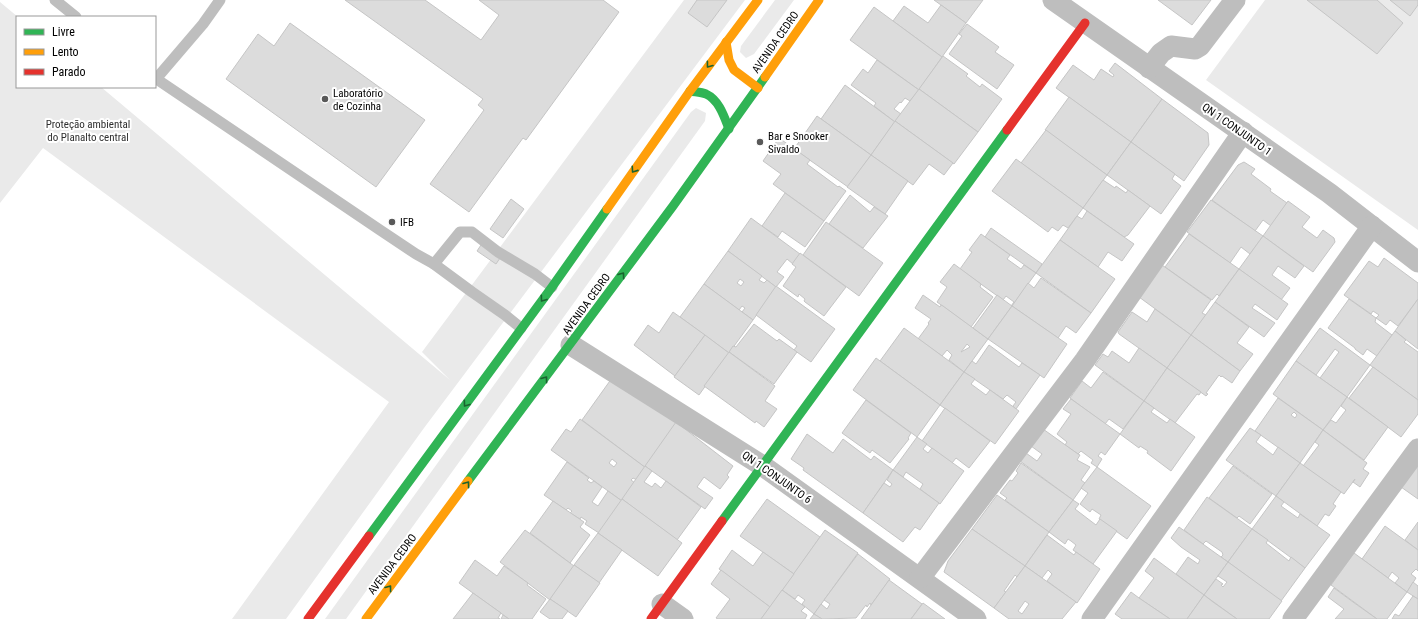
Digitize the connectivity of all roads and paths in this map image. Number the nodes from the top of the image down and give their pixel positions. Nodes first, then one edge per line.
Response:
1 (55, 0) edge
2 (220, 0) edge
3 (758, 0) edge
4 (819, 0) edge
5 (1053, 0) edge
6 (1235, 0) edge
7 (75, 16) edge
8 (1085, 23) junction
9 (726, 42) junction
10 (1149, 68) junction
11 (156, 78) edge
12 (156, 80) edge
13 (758, 88) junction
14 (690, 91) junction
15 (730, 128) junction
16 (1243, 132) junction
17 (1372, 226) junction
18 (1418, 262) edge
19 (434, 264) junction
20 (552, 287) junction
21 (521, 328) junction
22 (571, 345) junction
23 (1418, 449) edge
24 (763, 466) junction
25 (920, 578) junction
26 (657, 611) edge
27 (308, 619) edge
28 (366, 619) edge
29 (683, 619) edge
30 (976, 619) edge
31 (1092, 619) edge
32 (1293, 619) edge

1 - 7 lane
2 - 11 lane
3 - 9 street
4 - 13 street, AVENIDA CEDRO
5 - 8 street, QN 1 CONJUNTO 1
6 - 10 street
8 - 10 street, QN 1 CONJUNTO 1
8 - 24 street
9 - 13 street
9 -> 14 street
10 - 16 street, QN 1 CONJUNTO 1
12 - 19 lane
13 - 15 street, AVENIDA CEDRO
14 - 15 street
14 -> 20 street
22 -> 15 street, AVENIDA CEDRO
16 - 17 street, QN 1 CONJUNTO 1
16 - 25 street
17 - 18 street, QN 1 CONJUNTO 1
17 - 31 street
19 - 20 lane
19 - 21 lane
20 -> 21 street
21 -> 27 street
22 - 24 street, QN 1 CONJUNTO 6
28 -> 22 street, AVENIDA CEDRO
23 - 32 street
24 - 25 street, QN 1 CONJUNTO 6
24 - 26 street
25 - 30 street, QN 1 CONJUNTO 6
26 - 29 street

